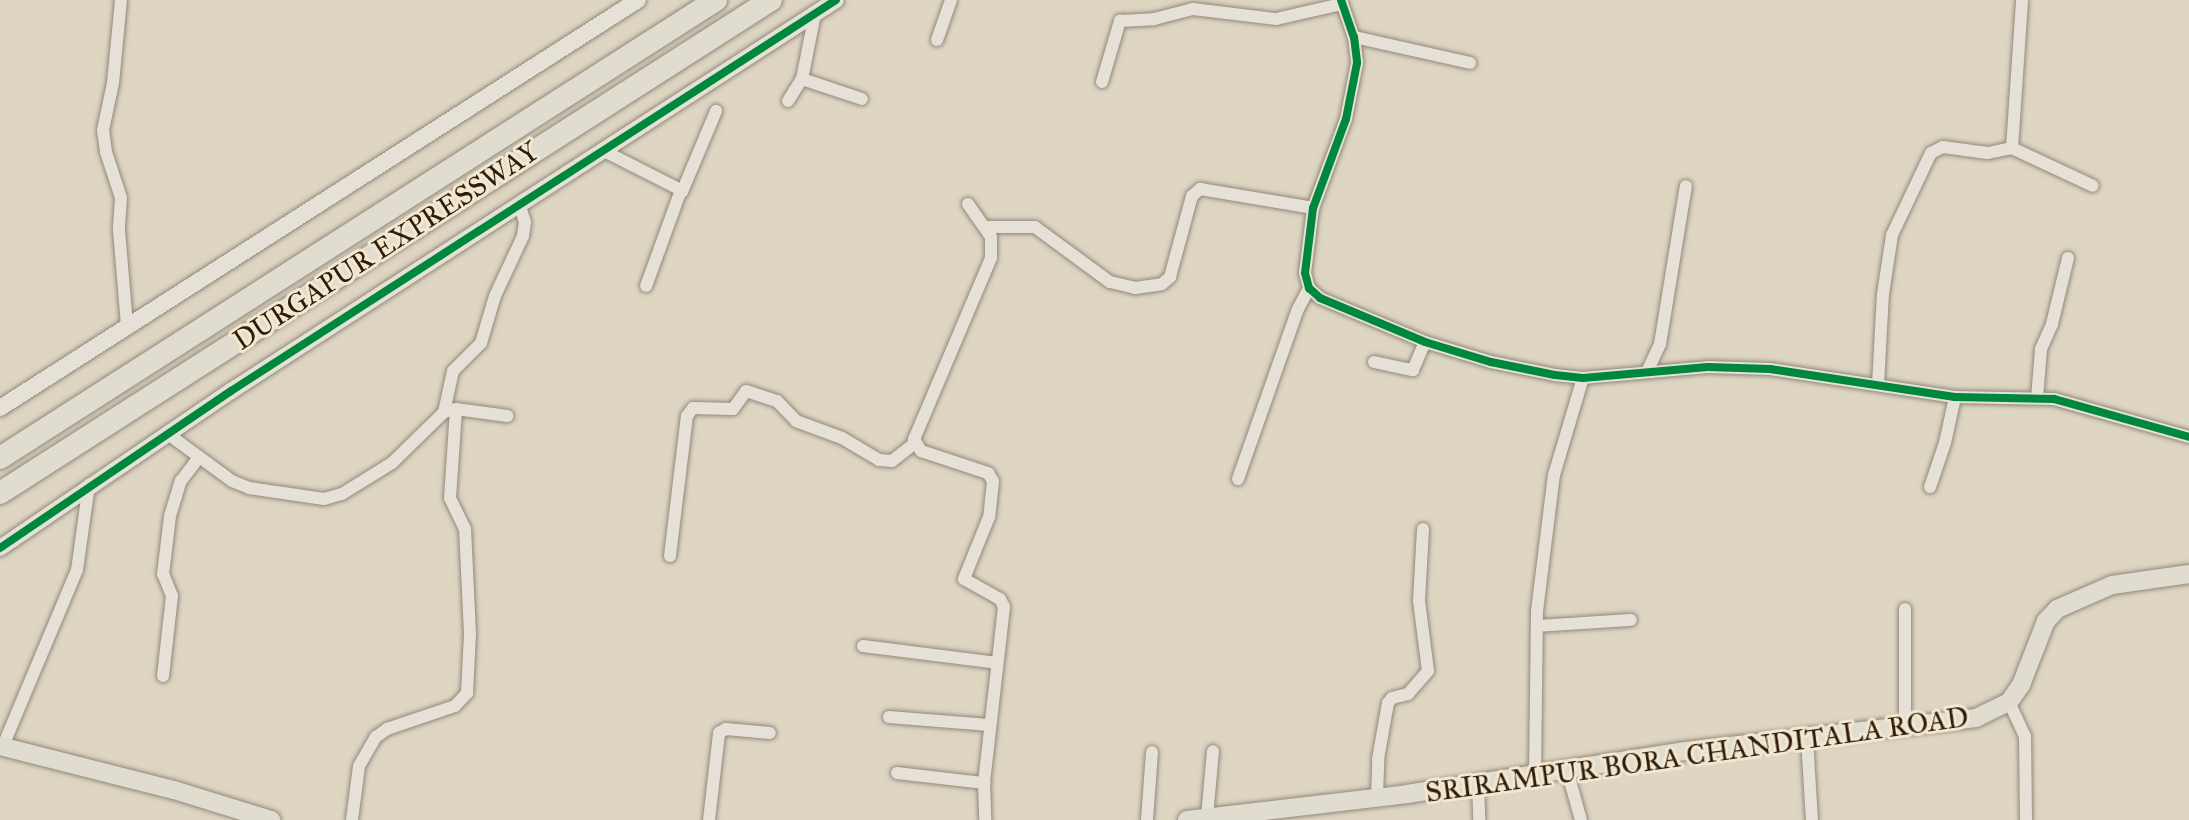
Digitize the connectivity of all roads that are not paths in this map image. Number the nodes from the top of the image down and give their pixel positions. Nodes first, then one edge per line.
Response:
1 (121, 0) edge
2 (638, 0) edge
3 (716, 0) edge
4 (771, 0) edge
5 (836, 0) edge
6 (951, 0) edge
7 (2022, 0) edge
8 (1341, 2) edge
9 (1186, 4) edge
10 (815, 14) junction
11 (1354, 37) junction
12 (937, 40) dead end
13 (1470, 63) dead end
14 (802, 79) junction
15 (1102, 82) dead end
16 (862, 99) dead end
17 (788, 101) dead end
18 (716, 111) dead end
19 (2012, 148) junction
20 (602, 150) junction
21 (1686, 186) dead end
22 (2093, 186) dead end
23 (682, 192) junction
24 (519, 204) junction
25 (968, 204) dead end
26 (1313, 208) junction
27 (986, 227) junction
28 (2068, 258) dead end
29 (646, 286) dead end
30 (1309, 288) junction
31 (127, 326) junction
32 (1425, 342) junction
33 (1374, 362) dead end
34 (1647, 372) junction
35 (1583, 378) junction
36 (1878, 385) junction
37 (1955, 397) junction
38 (2037, 398) junction
39 (0, 408) edge
40 (450, 410) junction
41 (508, 416) dead end
42 (168, 434) junction
43 (2189, 437) edge
44 (914, 444) junction
45 (70, 448) junction
46 (199, 457) junction
47 (0, 458) edge
48 (1238, 479) dead end
49 (89, 485) junction
50 (1930, 487) dead end
51 (0, 493) edge
52 (0, 507) edge
53 (1423, 529) dead end
54 (0, 548) edge
55 (670, 556) dead end
56 (2189, 574) edge
57 (1905, 609) dead end
58 (1631, 620) dead end
59 (1537, 626) junction
60 (863, 646) dead end
61 (997, 663) junction
62 (163, 676) dead end
63 (2009, 702) junction
64 (889, 717) dead end
65 (989, 725) junction
66 (1905, 729) junction
67 (770, 733) dead end
68 (1807, 739) junction
69 (2, 746) edge
70 (1213, 751) dead end
71 (1152, 752) dead end
72 (1567, 770) junction
73 (897, 773) dead end
74 (1535, 775) junction
75 (984, 783) junction
76 (1478, 783) junction
77 (1377, 797) junction
78 (1312, 813) edge
79 (1207, 817) junction
80 (271, 820) edge
81 (352, 820) edge
82 (709, 820) edge
83 (985, 820) edge
84 (1147, 820) edge
85 (1187, 820) edge
86 (1479, 820) edge
87 (1581, 820) edge
88 (1812, 820) edge
89 (2026, 820) edge

1 - 31 street
2 - 31 street
3 - 47 highway, DURGAPUR EXPRESSWAY
4 - 45 highway, DURGAPUR EXPRESSWAY
5 - 10 street
6 - 12 street
7 - 19 street
8 - 9 street
8 - 11 street
9 - 15 street
10 - 14 street
10 - 20 street
11 - 13 street
11 - 26 street
14 - 16 street
14 - 17 street
18 - 23 street
19 - 22 street
19 - 36 street
20 - 23 street
20 - 24 street
21 - 34 street
23 - 29 street
24 - 40 street
24 - 42 street
25 - 27 street
26 - 27 street
26 - 30 street
27 - 44 street
28 - 38 street
30 - 32 street
30 - 48 street
31 - 39 street
32 - 33 street
32 - 35 street
34 - 35 street
34 - 36 street
35 - 59 street
36 - 37 street
37 - 38 street
37 - 50 street
38 - 43 street
40 - 41 street
40 - 46 street
40 - 81 street
42 - 46 street
42 - 49 street
44 - 55 street
44 - 61 street
45 - 51 highway, DURGAPUR EXPRESSWAY
45 - 52 highway
46 - 62 street
49 - 54 street
49 - 69 street
53 - 77 street
56 - 63 main road
57 - 66 street
58 - 59 street
59 - 74 street
60 - 61 street
61 - 65 street
63 - 66 main road, SRIRAMPUR BORA CHANDITALA ROAD
63 - 89 street
64 - 65 street
65 - 75 street
66 - 68 main road, SRIRAMPUR BORA CHANDITALA ROAD
67 - 82 street
68 - 72 main road, SRIRAMPUR BORA CHANDITALA ROAD
68 - 88 street
69 - 80 main road
70 - 79 street
71 - 84 street
72 - 74 main road, SRIRAMPUR BORA CHANDITALA ROAD
72 - 87 street
73 - 75 street
74 - 76 main road, SRIRAMPUR BORA CHANDITALA ROAD
75 - 83 street
76 - 77 main road, SRIRAMPUR BORA CHANDITALA ROAD
76 - 86 street
77 - 78 main road, SRIRAMPUR BORA CHANDITALA ROAD
78 - 79 main road, SRIRAMPUR BORA CHANDITALA ROAD
79 - 85 main road, SRIRAMPUR BORA CHANDITALA ROAD

